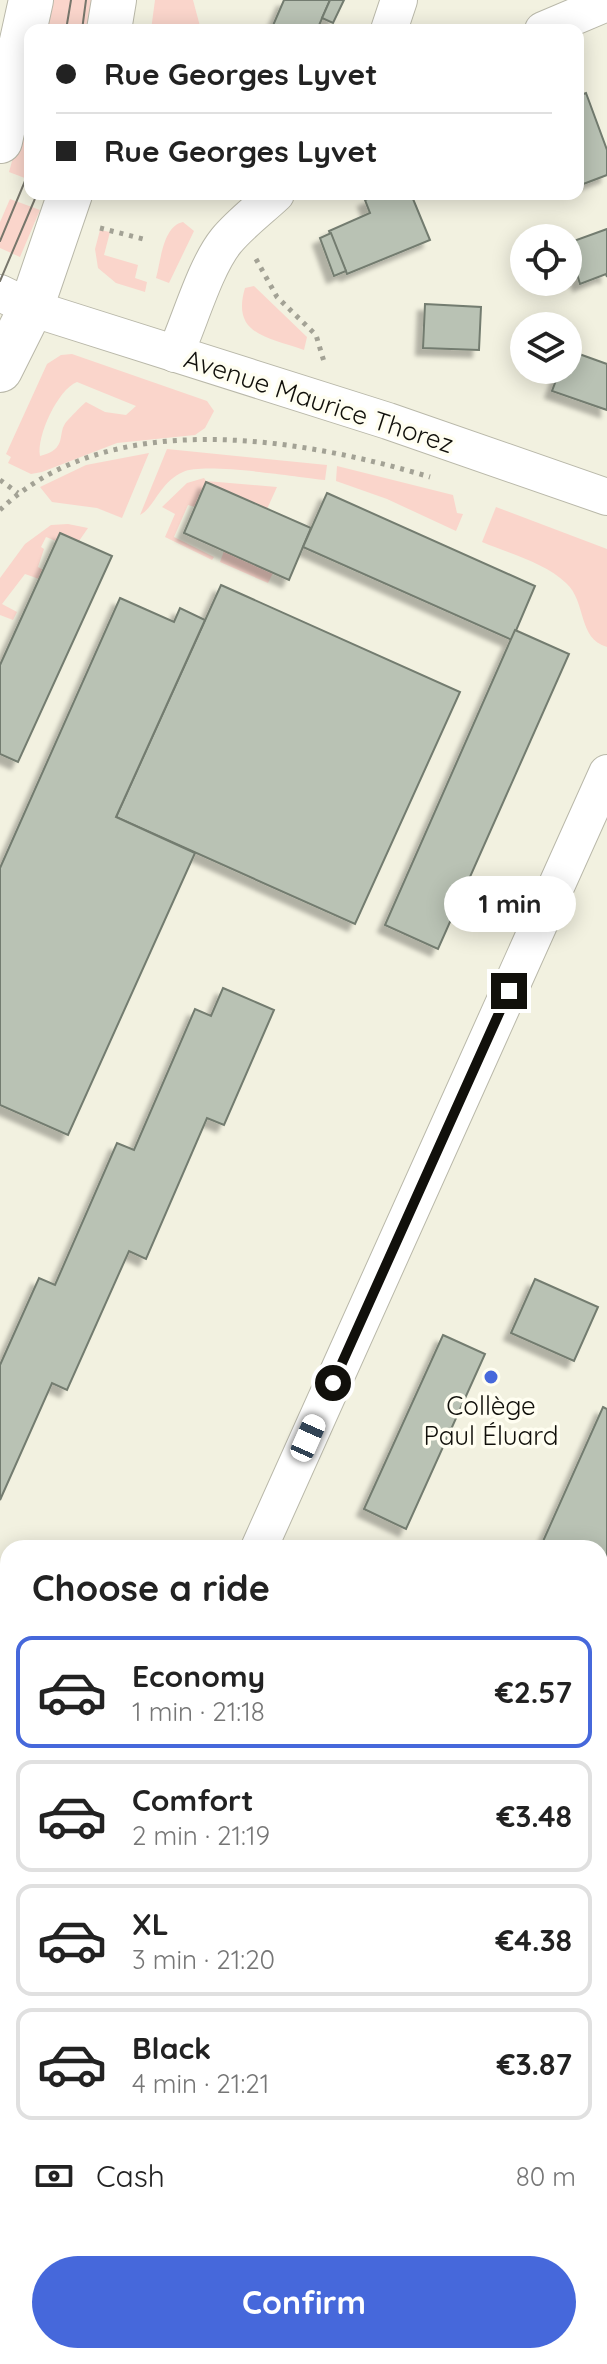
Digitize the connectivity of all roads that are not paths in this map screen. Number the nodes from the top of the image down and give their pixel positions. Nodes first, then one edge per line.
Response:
1 (31, 0) edge
2 (114, 0) edge
3 (399, 0) edge
4 (607, 3) edge
5 (26, 24) edge
6 (110, 24) edge
7 (391, 24) edge
8 (557, 24) edge
9 (24, 32) edge
10 (0, 141) edge
11 (270, 200) edge
12 (82, 210) edge
13 (15, 300) edge
14 (175, 354) junction
15 (0, 370) edge
16 (607, 497) edge
17 (607, 773) edge
18 (263, 1540) edge

1 - 5 street
2 - 6 street
3 - 7 street
4 - 8 street
9 - 10 street
11 - 14 street
12 - 13 street
13 - 14 street, Avenue Maurice Thorez
13 - 15 street
14 - 16 street, Avenue Maurice Thorez
17 - 18 street

